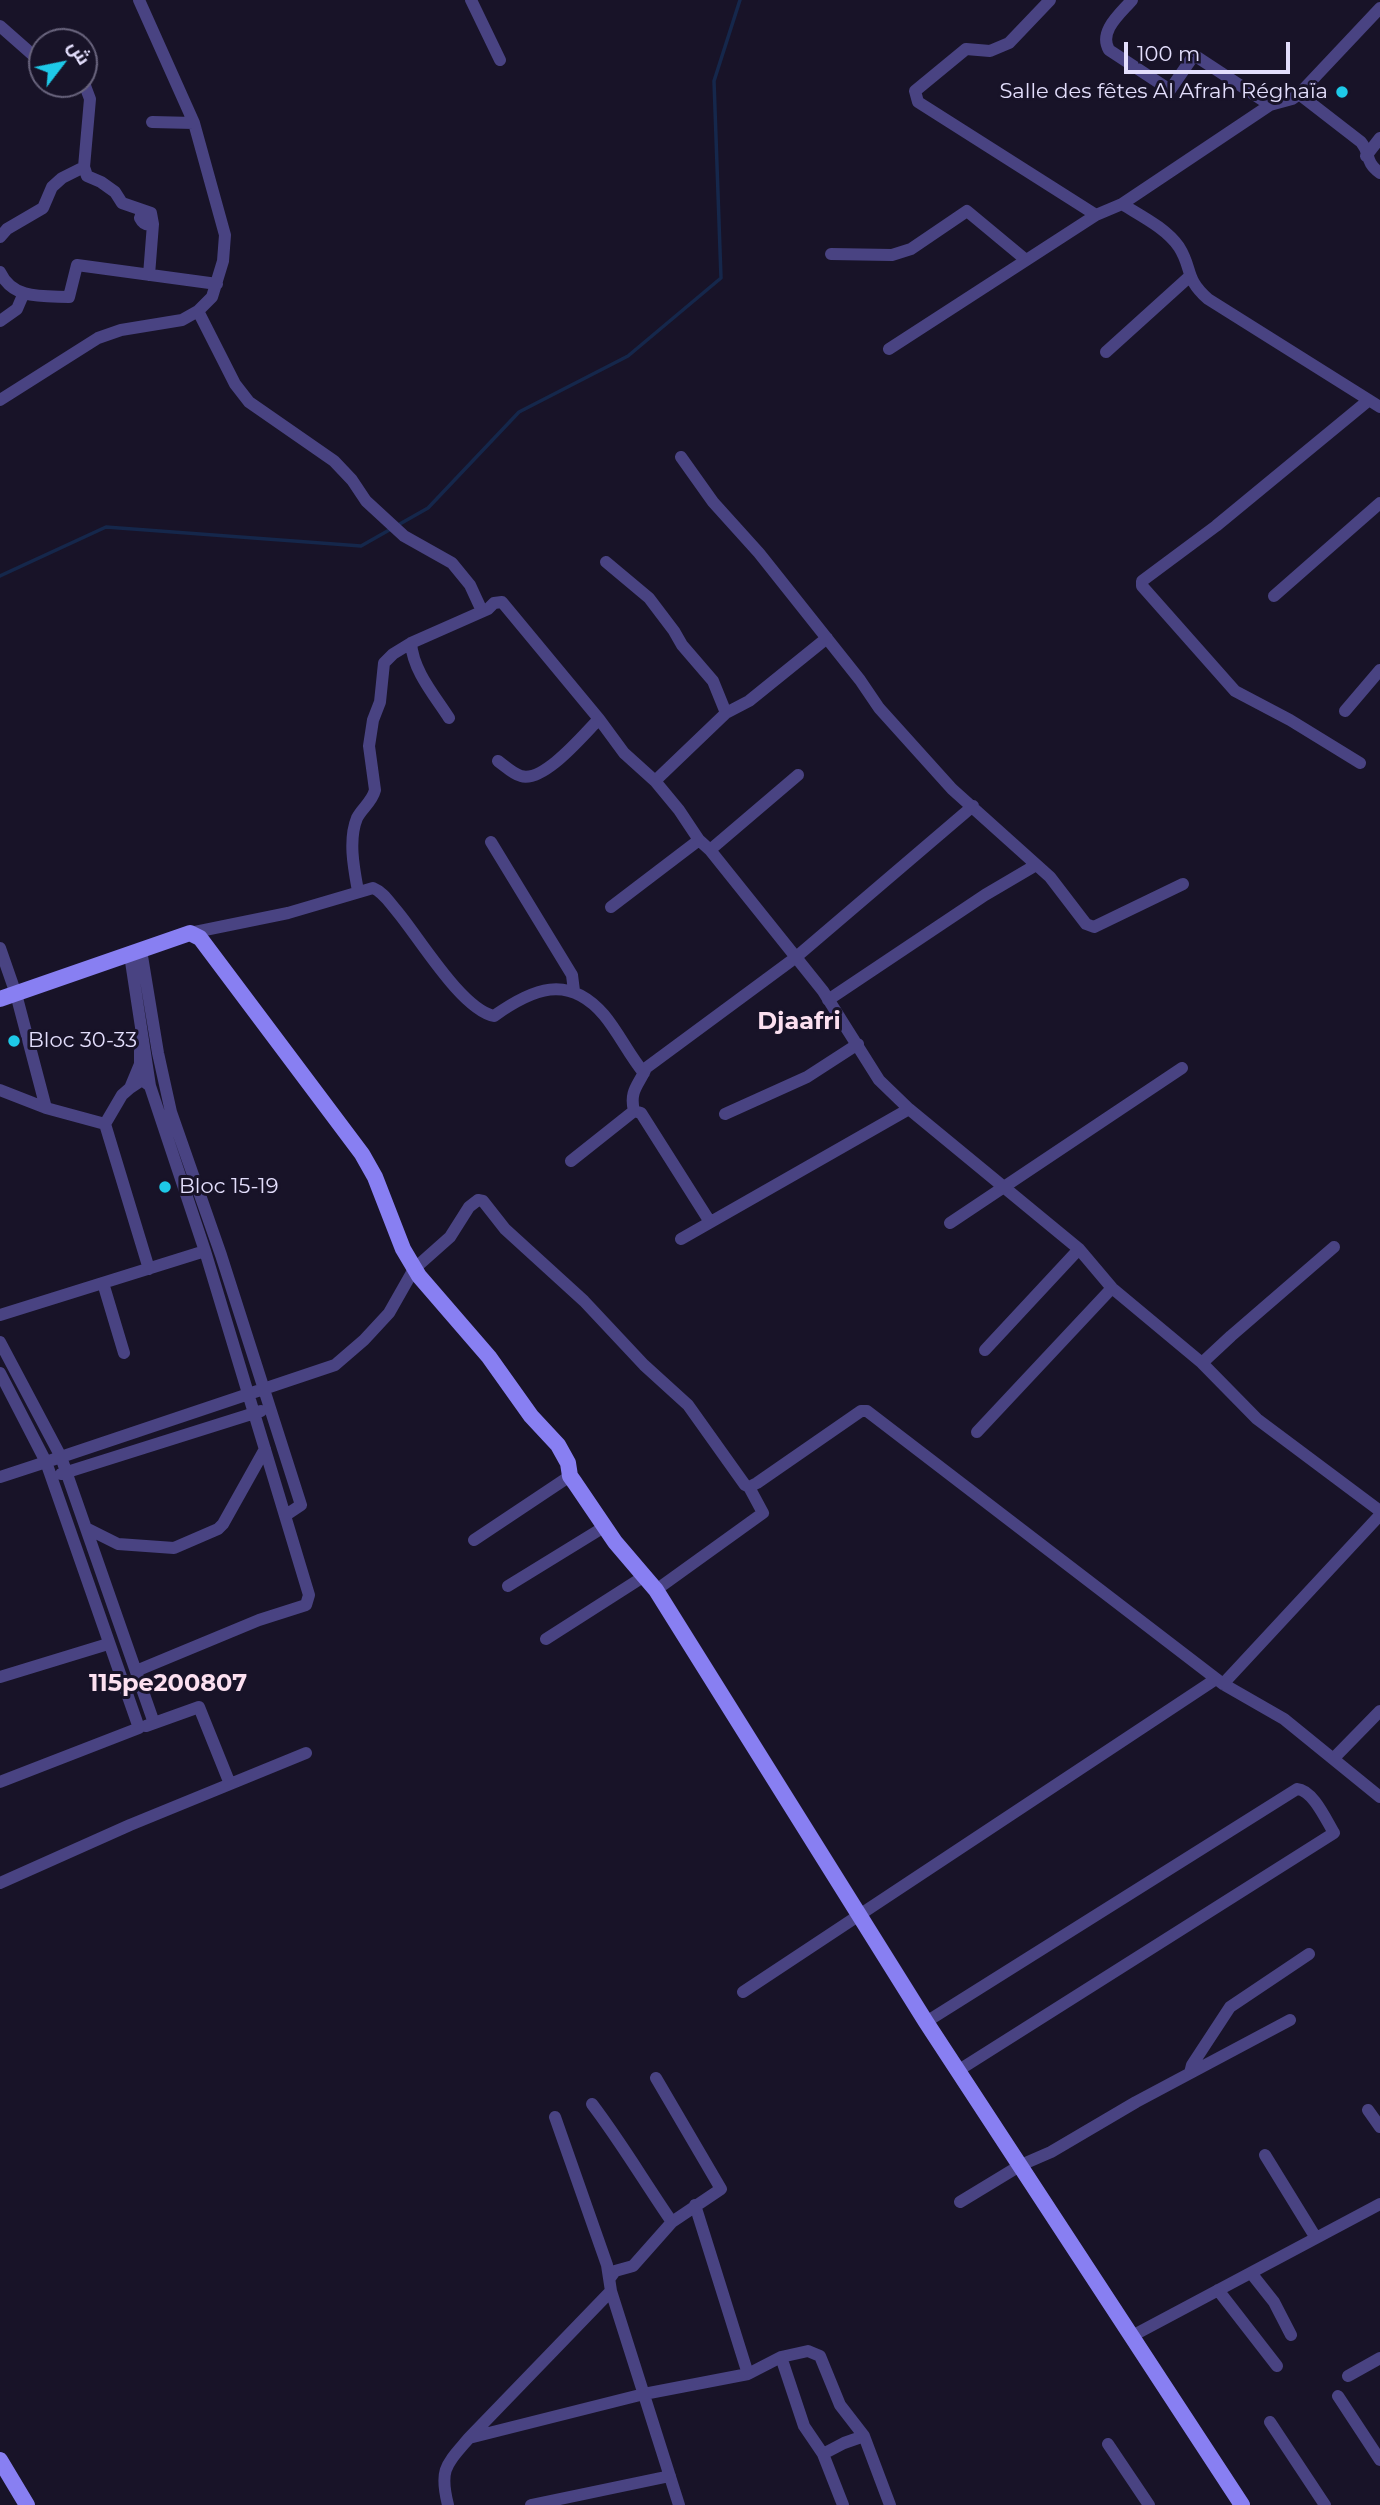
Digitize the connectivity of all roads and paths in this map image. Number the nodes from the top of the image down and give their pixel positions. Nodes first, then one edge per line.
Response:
1 (138, 0) edge
2 (471, 0) edge
3 (1050, 0) edge
4 (1132, 0) edge
5 (1380, 8) edge
6 (0, 26) edge
7 (28, 51) edge
8 (500, 60) dead end
9 (1299, 94) junction
10 (90, 98) edge
11 (1270, 106) junction
12 (152, 122) dead end
13 (194, 123) junction
14 (1380, 138) edge
15 (1366, 156) junction
16 (84, 167) junction
17 (1380, 173) edge
18 (1122, 204) junction
19 (1096, 215) junction
20 (0, 237) edge
21 (831, 254) dead end
22 (1026, 260) junction
23 (0, 272) edge
24 (149, 275) junction
25 (1189, 277) junction
26 (216, 284) junction
27 (23, 295) junction
28 (198, 311) junction
29 (0, 321) edge
30 (889, 349) dead end
31 (1106, 352) dead end
32 (0, 400) edge
33 (1374, 404) edge
34 (681, 457) dead end
35 (1380, 503) edge
36 (606, 562) dead end
37 (1274, 596) dead end
38 (482, 611) junction
39 (827, 638) junction
40 (411, 643) junction
41 (1380, 670) edge
42 (1345, 711) dead end
43 (726, 713) junction
44 (449, 719) dead end
45 (599, 719) junction
46 (498, 761) dead end
47 (1360, 763) dead end
48 (798, 775) dead end
49 (655, 781) junction
50 (973, 806) junction
51 (699, 840) junction
52 (491, 842) dead end
53 (710, 850) junction
54 (1036, 865) junction
55 (1183, 884) dead end
56 (358, 891) junction
57 (611, 907) dead end
58 (190, 933) junction
59 (0, 948) edge
60 (136, 953) junction
61 (796, 958) junction
62 (574, 991) junction
63 (8, 997) edge
64 (828, 1000) junction
65 (141, 1026) junction
66 (858, 1044) junction
67 (1182, 1068) dead end
68 (644, 1073) junction
69 (150, 1086) junction
70 (130, 1088) junction
71 (0, 1090) edge
72 (46, 1108) junction
73 (909, 1109) junction
74 (634, 1111) junction
75 (725, 1114) dead end
76 (105, 1124) junction
77 (571, 1161) dead end
78 (1003, 1186) junction
79 (710, 1222) junction
80 (950, 1223) dead end
81 (681, 1240) dead end
82 (1334, 1247) dead end
83 (1079, 1249) junction
84 (205, 1251) junction
85 (149, 1269) junction
86 (414, 1269) junction
87 (103, 1283) junction
88 (1112, 1288) junction
89 (0, 1315) edge
90 (0, 1342) edge
91 (985, 1350) dead end
92 (124, 1353) dead end
93 (1202, 1363) junction
94 (0, 1373) edge
95 (264, 1390) junction
96 (249, 1395) junction
97 (270, 1408) junction
98 (254, 1413) junction
99 (976, 1432) dead end
100 (265, 1449) junction
101 (61, 1457) junction
102 (46, 1462) junction
103 (67, 1472) junction
104 (570, 1476) junction
105 (0, 1477) edge
106 (51, 1477) junction
107 (750, 1487) junction
108 (1380, 1513) edge
109 (286, 1515) junction
110 (604, 1527) junction
111 (86, 1528) junction
112 (474, 1540) dead end
113 (643, 1577) junction
114 (509, 1586) dead end
115 (656, 1590) junction
116 (546, 1639) dead end
117 (108, 1644) junction
118 (136, 1671) junction
119 (0, 1677) edge
120 (1219, 1681) junction
121 (1380, 1711) edge
122 (154, 1723) junction
123 (139, 1728) junction
124 (306, 1753) dead end
125 (1333, 1759) junction
126 (0, 1782) edge
127 (230, 1784) junction
128 (1380, 1797) edge
129 (0, 1883) edge
130 (858, 1914) junction
131 (1309, 1954) dead end
132 (743, 1992) dead end
133 (1290, 2020) dead end
134 (926, 2022) junction
135 (959, 2070) junction
136 (1189, 2073) junction
137 (656, 2078) dead end
138 (592, 2104) dead end
139 (1368, 2110) dead end
140 (555, 2117) dead end
141 (1380, 2127) edge
142 (1265, 2155) dead end
143 (1021, 2165) junction
144 (960, 2202) dead end
145 (1380, 2204) edge
146 (695, 2205) junction
147 (672, 2222) junction
148 (1316, 2238) junction
149 (1251, 2273) junction
150 (611, 2284) junction
151 (1218, 2290) junction
152 (1291, 2335) dead end
153 (1132, 2336) junction
154 (781, 2357) junction
155 (1380, 2358) edge
156 (1277, 2366) dead end
157 (748, 2374) junction
158 (1348, 2376) dead end
159 (645, 2394) junction
160 (1338, 2396) dead end
161 (1270, 2422) dead end
162 (864, 2436) junction
163 (469, 2438) junction
164 (1108, 2444) dead end
165 (823, 2454) junction
166 (0, 2460) edge
167 (1380, 2460) edge
168 (670, 2476) junction
169 (27, 2505) edge
170 (448, 2505) edge
171 (531, 2505) edge
172 (679, 2505) edge
173 (843, 2505) edge
174 (890, 2505) edge
175 (1149, 2505) edge
176 (1242, 2505) edge
177 (1325, 2505) edge

1 - 13 street
2 - 8 street
3 - 19 street
4 - 11 street
5 - 9 street
6 - 7 street
9 - 11 street
9 - 15 street
10 - 16 street
11 - 18 street
12 - 13 street
13 - 26 street
14 - 15 street
15 - 17 street
16 - 20 street
16 - 24 street
18 - 19 street
18 - 25 street
19 - 22 street
21 - 22 street
22 - 30 street
23 - 27 street
24 - 26 street
24 - 27 street
25 - 31 street
25 - 33 street
26 - 28 street
27 - 29 street
28 - 32 street
28 - 38 street
33 - 47 street
34 - 39 street
35 - 37 street
36 - 43 street
38 - 40 street
38 - 45 street
39 - 43 street
39 - 50 street
40 - 44 street
40 - 56 street
41 - 42 street
43 - 49 street
45 - 46 street
45 - 49 street
48 - 53 street
49 - 51 street
50 - 54 street
50 - 61 street
51 - 53 street
51 - 57 street
52 - 62 street
53 - 61 street
54 - 55 street
54 - 64 street
56 - 58 street
56 - 62 street
58 - 60 street
58 - 86 street
59 - 63 street
60 - 63 street
60 - 65 street
60 - 95 street
61 - 64 street
61 - 68 street
62 - 68 street
63 - 72 street
64 - 66 street
65 - 69 street
65 - 70 street
66 - 73 street
66 - 75 street
67 - 78 street
68 - 74 street
69 - 70 street
69 - 84 street
70 - 76 street
71 - 72 street
72 - 76 street
73 - 78 street
73 - 79 street
74 - 77 street
74 - 79 street
76 - 85 street
78 - 80 street
78 - 83 street
79 - 81 street
82 - 93 street
83 - 88 street
83 - 91 street
84 - 85 street
84 - 96 street
85 - 87 street
86 - 95 street
86 - 104 street
86 - 107 street
87 - 89 street
87 - 92 street
88 - 93 street
88 - 99 street
90 - 101 street
93 - 108 street
94 - 102 street
95 - 96 street
95 - 97 street
96 - 98 street
96 - 101 street
97 - 98 street
97 - 109 street
98 - 100 street
98 - 103 street
100 - 109 street
100 - 111 street
101 - 102 street
101 - 103 street
102 - 105 street
102 - 106 street
103 - 106 street
103 - 111 street
104 - 110 street
104 - 112 street
106 - 117 street
107 - 115 street
107 - 120 street
108 - 120 street
109 - 118 street
110 - 113 street
110 - 114 street
111 - 118 street
113 - 115 street
113 - 116 street
115 - 130 street
117 - 119 street
117 - 123 street
118 - 122 street
120 - 125 street
120 - 130 street
121 - 125 street
122 - 123 street
122 - 127 street
123 - 126 street
124 - 127 street
125 - 128 street
127 - 129 street
130 - 132 street
130 - 134 street
131 - 136 street
133 - 136 street
134 - 135 street
134 - 135 street
135 - 143 street
136 - 143 street
137 - 146 street
138 - 147 street
139 - 141 street
140 - 150 street
142 - 148 street
143 - 144 street
143 - 153 street
145 - 148 street
146 - 147 street
146 - 157 street
147 - 150 street
148 - 149 street
149 - 151 street
149 - 152 street
150 - 159 street
150 - 163 street
151 - 153 street
151 - 156 street
153 - 176 street
154 - 157 street
154 - 162 street
154 - 165 street
155 - 158 street
157 - 159 street
159 - 163 street
159 - 168 street
160 - 167 street
161 - 177 street
162 - 165 street
162 - 174 street
163 - 170 street
164 - 175 street
165 - 173 street
166 - 169 street
168 - 171 street
168 - 172 street

